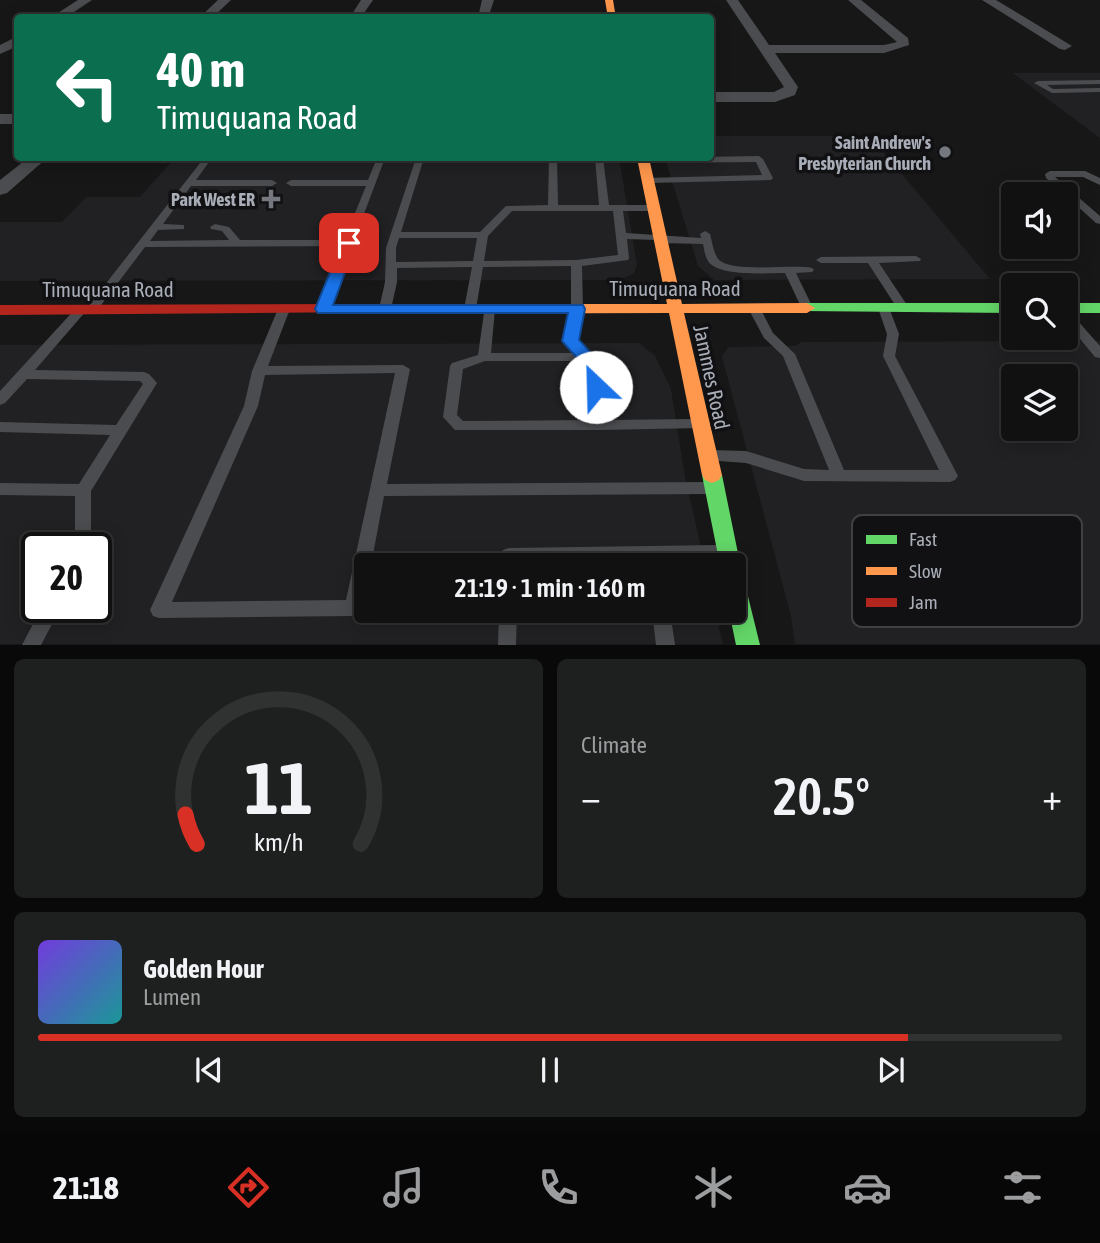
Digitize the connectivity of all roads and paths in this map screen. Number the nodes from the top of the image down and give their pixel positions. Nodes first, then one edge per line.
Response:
1 (86, 0) edge
2 (225, 0) edge
3 (367, 0) edge
4 (488, 0) edge
5 (732, 0) edge
6 (854, 0) edge
7 (988, 0) edge
8 (358, 13) dead end
9 (485, 13) dead end
10 (63, 14) edge
11 (209, 14) edge
12 (1065, 46) dead end
13 (765, 49) junction
14 (1100, 82) edge
15 (1098, 92) edge
16 (714, 97) edge
17 (714, 159) edge
18 (34, 161) edge
19 (206, 161) edge
20 (380, 161) edge
21 (419, 161) edge
22 (553, 161) edge
23 (599, 161) edge
24 (643, 161) edge
25 (648, 180) junction
26 (1100, 182) edge
27 (188, 183) junction
28 (272, 183) dead end
29 (291, 183) dead end
30 (371, 183) junction
31 (0, 189) edge
32 (553, 208) junction
33 (604, 208) junction
34 (618, 208) junction
35 (654, 208) junction
36 (1100, 221) edge
37 (154, 227) junction
38 (180, 227) dead end
39 (215, 227) dead end
40 (395, 235) junction
41 (483, 235) junction
42 (622, 236) junction
43 (661, 239) junction
44 (237, 243) junction
45 (349, 243) junction
46 (141, 244) junction
47 (916, 259) dead end
48 (821, 260) dead end
49 (872, 260) junction
50 (576, 263) junction
51 (479, 264) junction
52 (391, 265) junction
53 (789, 270) junction
54 (808, 270) dead end
55 (754, 308) junction
56 (807, 308) junction
57 (884, 308) junction
58 (903, 308) junction
59 (1001, 308) edge
60 (1078, 308) edge
61 (1100, 308) edge
62 (284, 309) junction
63 (323, 309) junction
64 (385, 309) junction
65 (471, 309) junction
66 (489, 309) junction
67 (577, 309) junction
68 (676, 309) junction
69 (0, 310) edge
70 (86, 310) junction
71 (1078, 328) edge
72 (1100, 353) edge
73 (484, 357) junction
74 (583, 357) junction
75 (259, 371) junction
76 (24, 374) junction
77 (0, 400) edge
78 (701, 424) junction
79 (599, 425) junction
80 (0, 427) edge
81 (121, 430) junction
82 (708, 456) junction
83 (839, 476) junction
84 (715, 488) junction
85 (0, 489) edge
86 (83, 490) junction
87 (379, 490) junction
88 (83, 532) edge
89 (729, 553) edge
90 (43, 623) edge
91 (508, 623) edge
92 (663, 623) edge
93 (743, 623) edge
94 (31, 645) edge
95 (508, 645) edge
96 (666, 645) edge
97 (748, 645) edge

1 - 10 street
2 - 11 street
3 - 8 street
4 - 9 street
5 - 13 street
6 - 13 street
7 - 12 street
13 - 16 street
14 - 15 lane
17 - 25 lane
18 - 31 street
19 - 27 lane
20 - 30 lane
21 - 40 lane
22 - 32 lane
23 - 33 lane
24 - 25 main road, Jammes Road
25 - 35 main road, Jammes Road
26 - 36 lane
27 - 28 lane
27 - 37 lane
29 - 30 lane
30 - 45 lane
32 - 33 lane
32 - 41 lane
33 - 34 lane
34 - 35 lane
34 - 42 lane
35 - 43 main road, Jammes Road
37 - 38 lane
37 - 46 lane
39 - 44 lane
40 - 41 lane
40 - 52 lane
41 - 51 lane
42 - 43 lane
42 - 50 lane
43 - 53 lane
43 - 68 main road, Jammes Road
44 - 45 lane
44 - 46 lane
45 - 63 lane
46 - 70 lane
47 - 49 lane
48 - 49 lane
49 - 58 lane
50 - 51 lane
50 - 67 lane
51 - 52 lane
51 - 65 lane
52 - 64 lane
53 - 54 lane
53 - 56 lane
55 - 56 main road, Timuquana Road
55 - 68 main road, Timuquana Road
55 - 83 lane
56 - 57 main road, Timuquana Road
57 - 58 main road, Timuquana Road
57 - 83 lane
58 - 59 main road, Timuquana Road
60 - 61 main road
62 - 63 main road, Timuquana Road
62 - 70 main road, Timuquana Road
62 - 75 lane
63 - 64 main road, Timuquana Road
64 - 65 main road, Timuquana Road
65 - 66 main road, Timuquana Road
66 - 67 main road, Timuquana Road
66 - 73 lane
67 - 68 main road, Timuquana Road
67 - 74 lane
68 - 78 main road, Jammes Road
69 - 70 main road, Timuquana Road
70 - 76 lane
71 - 72 lane
73 - 74 lane
73 - 79 lane
74 - 79 lane
75 - 87 lane
75 - 87 lane
76 - 77 lane
76 - 81 lane
78 - 79 lane
78 - 82 main road, Jammes Road
80 - 81 lane
81 - 86 lane
82 - 83 lane
82 - 84 main road, Jammes Road
84 - 87 lane
84 - 89 main road, Jammes Road
85 - 86 lane
86 - 88 lane
90 - 94 lane
91 - 95 lane
92 - 96 lane
93 - 97 main road

